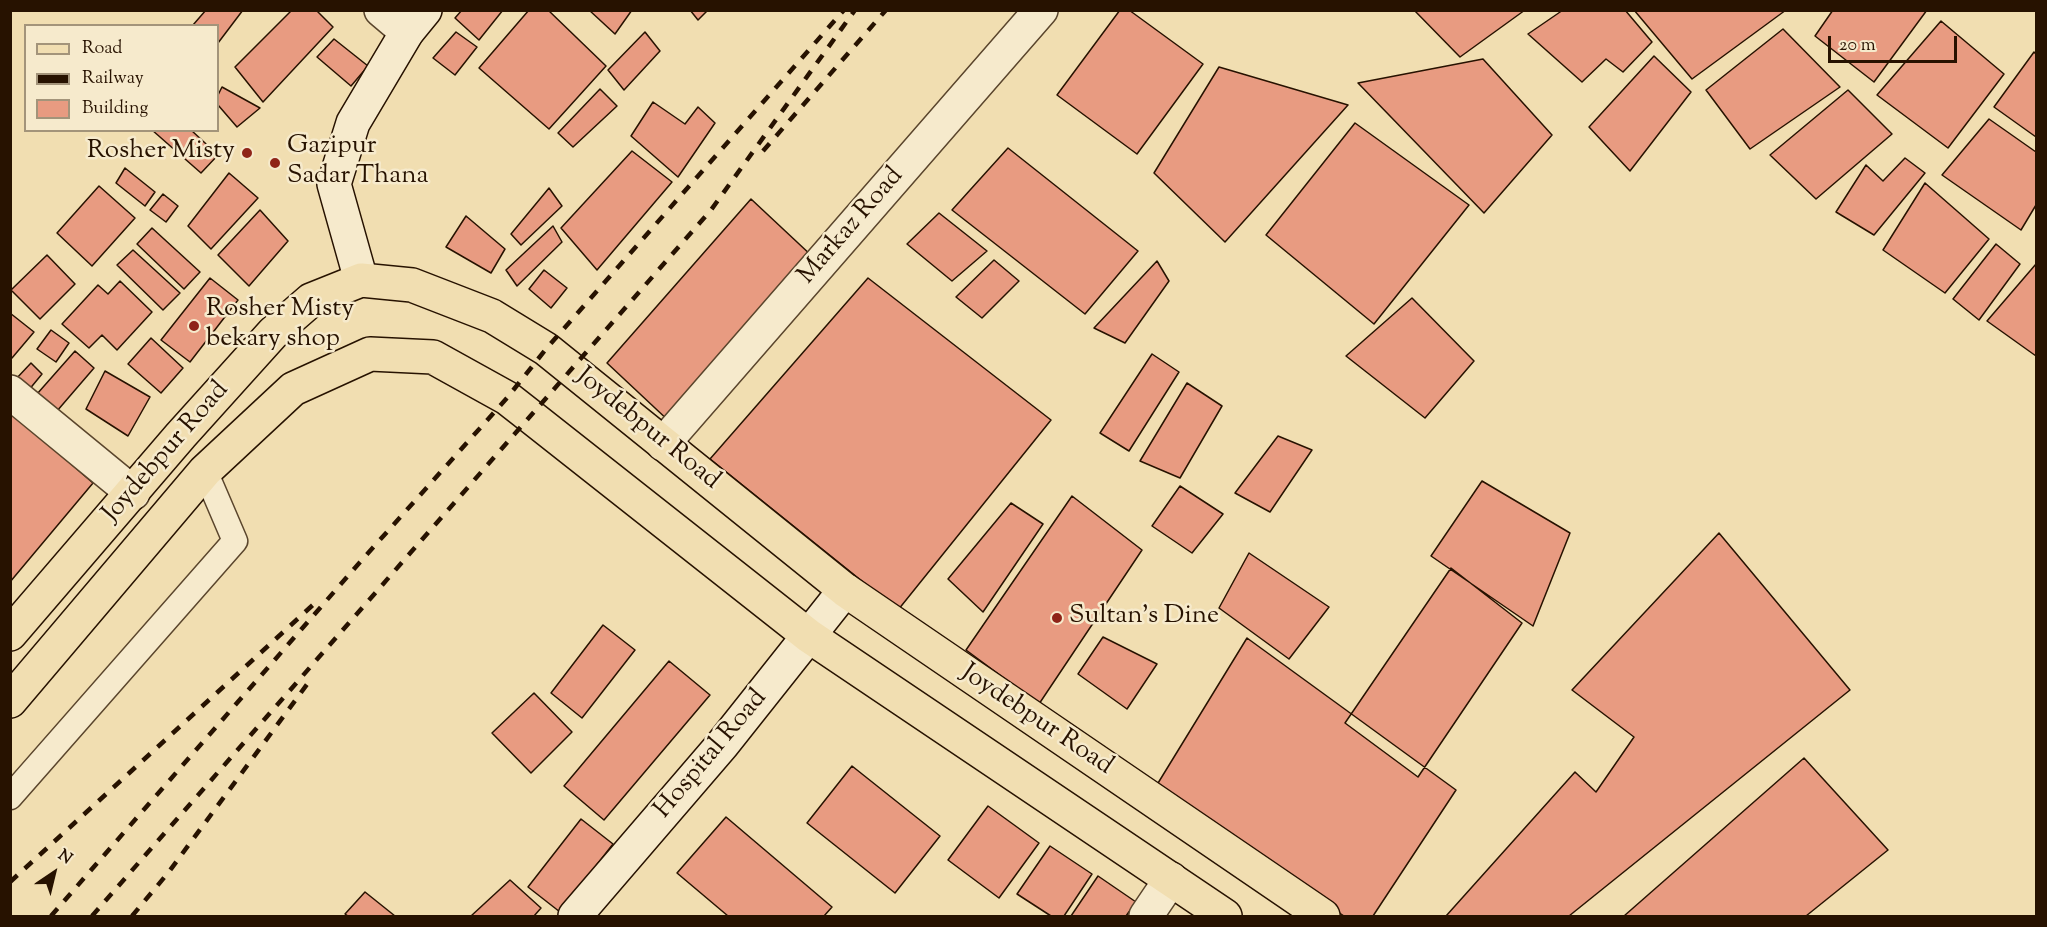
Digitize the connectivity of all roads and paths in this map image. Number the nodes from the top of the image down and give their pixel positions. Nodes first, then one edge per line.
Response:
1 (381, 10) edge
2 (1041, 10) edge
3 (416, 21) edge
4 (361, 280) junction
5 (10, 392) edge
6 (663, 444) junction
7 (205, 471) junction
8 (133, 493) junction
9 (845, 590) junction
10 (10, 634) edge
11 (809, 636) junction
12 (10, 700) edge
13 (10, 797) edge
14 (1171, 879) junction
15 (575, 916) edge
16 (1146, 916) edge
17 (1226, 916) edge
18 (1323, 916) edge

1 - 3 street
2 - 6 street, Markaz Road
3 - 4 street
4 - 6 main road, Joydebpur Road
4 - 8 main road, Joydebpur Road
5 - 8 street
6 - 9 main road, Joydebpur Road
7 - 11 main road, Joydebpur Road
7 - 12 main road, Joydebpur Road
7 - 13 lane
8 - 10 main road, Joydebpur Road
9 - 11 street, Hospital Road
9 - 18 main road, Joydebpur Road
11 - 14 main road, Joydebpur Road
11 - 15 street, Hospital Road
14 - 16 street
14 - 17 main road, Joydebpur Road

